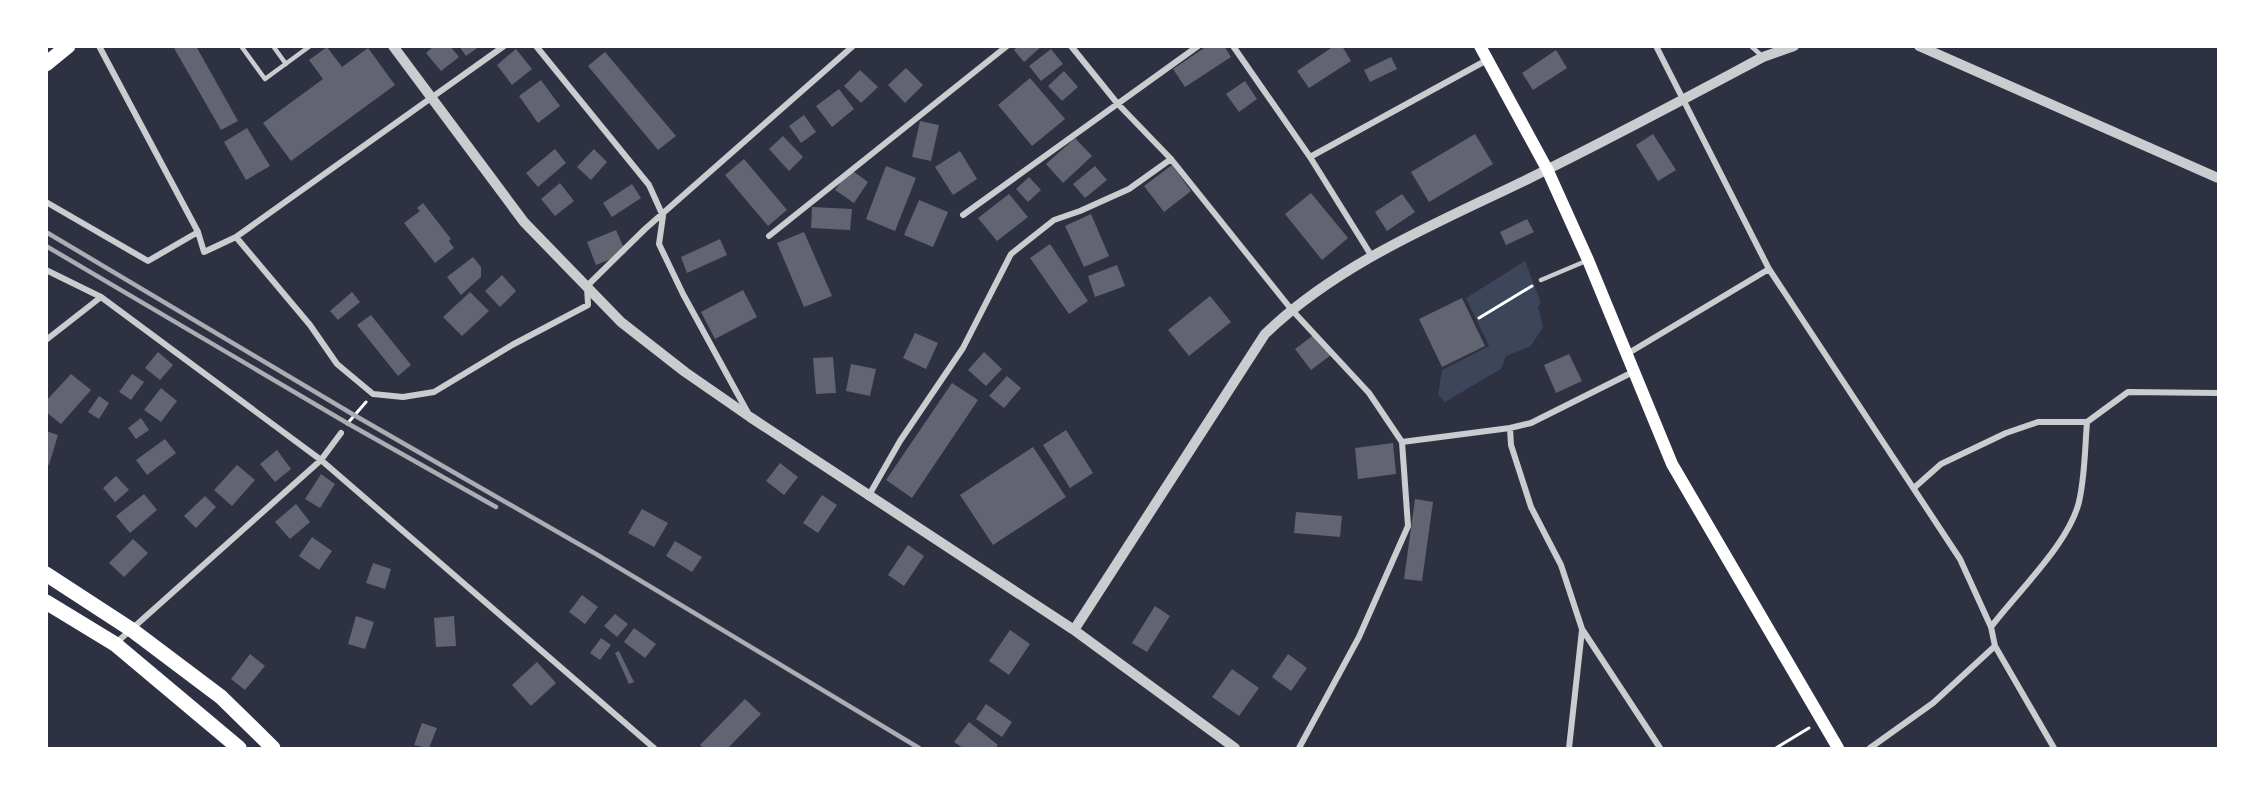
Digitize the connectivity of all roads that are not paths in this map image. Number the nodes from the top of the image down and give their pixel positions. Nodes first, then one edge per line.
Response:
1 (68, 46) edge
2 (99, 46) edge
3 (241, 46) edge
4 (273, 46) edge
5 (310, 46) edge
6 (393, 46) edge
7 (504, 46) edge
8 (536, 46) edge
9 (853, 46) edge
10 (1007, 46) edge
11 (1071, 46) edge
12 (1198, 46) edge
13 (1233, 46) edge
14 (1480, 46) edge
15 (1656, 46) edge
16 (1751, 46) edge
17 (1794, 46) edge
18 (1919, 46) edge
19 (1763, 57) junction
20 (1487, 60) junction
21 (46, 64) edge
22 (286, 64) junction
23 (433, 98) junction
24 (1683, 100) junction
25 (1117, 103) junction
26 (1310, 157) junction
27 (1171, 159) junction
28 (1547, 169) junction
29 (2218, 178) edge
30 (46, 202) edge
31 (963, 215) dead end
32 (663, 216) junction
33 (198, 232) junction
34 (769, 236) dead end
35 (236, 237) junction
36 (1371, 255) junction
37 (1588, 260) junction
38 (1769, 269) junction
39 (46, 270) edge
40 (1541, 280) road end
41 (587, 286) junction
42 (101, 297) junction
43 (1291, 309) junction
44 (46, 340) edge
45 (1626, 354) junction
46 (1633, 372) junction
47 (2218, 393) edge
48 (750, 417) junction
49 (2087, 422) junction
50 (1510, 428) junction
51 (341, 433) road end
52 (1402, 442) junction
53 (321, 460) junction
54 (1915, 487) junction
55 (868, 497) junction
56 (46, 574) edge
57 (46, 602) edge
58 (1991, 627) junction
59 (1582, 629) junction
60 (132, 630) junction
61 (1074, 630) junction
62 (115, 644) junction
63 (1995, 645) junction
64 (240, 748) edge
65 (273, 748) edge
66 (654, 748) edge
67 (1235, 748) edge
68 (1299, 748) edge
69 (1569, 748) edge
70 (1660, 748) edge
71 (1838, 748) edge
72 (1870, 748) edge
73 (2054, 748) edge

1 - 21 main road
2 - 33 street
3 - 22 lane
4 - 22 lane
5 - 22 lane
6 - 23 street
7 - 23 street
8 - 32 street
9 - 32 street
10 - 34 street
11 - 25 street
12 - 25 street
13 - 26 street
14 - 20 main road
15 - 24 street
16 - 19 lane
17 - 19 street
18 - 29 street
19 - 24 street
20 - 26 street
20 - 28 main road
23 - 35 street
23 - 41 street
24 - 28 street
24 - 38 street
25 - 27 street
25 - 31 street
26 - 36 street
27 - 43 street
27 - 55 street
28 - 36 street
28 - 37 main road
30 - 33 street
32 - 41 street
32 - 48 street
33 - 35 street
35 - 41 street
36 - 43 street
37 - 40 lane
37 - 45 main road
38 - 45 street
38 - 54 street
39 - 42 street
41 - 48 street
42 - 44 street
42 - 53 street
43 - 52 street
43 - 61 street
45 - 46 main road
46 - 50 street
46 - 71 main road
47 - 49 street
48 - 55 street
49 - 54 street
49 - 58 street
50 - 52 street
50 - 59 street
51 - 53 street
52 - 68 street
53 - 60 street
53 - 66 street
54 - 58 street
55 - 61 street
56 - 60 main road
57 - 62 main road
58 - 63 street
59 - 69 street
59 - 70 street
60 - 62 street
60 - 65 main road
61 - 67 street
62 - 64 main road
63 - 72 street
63 - 73 street

